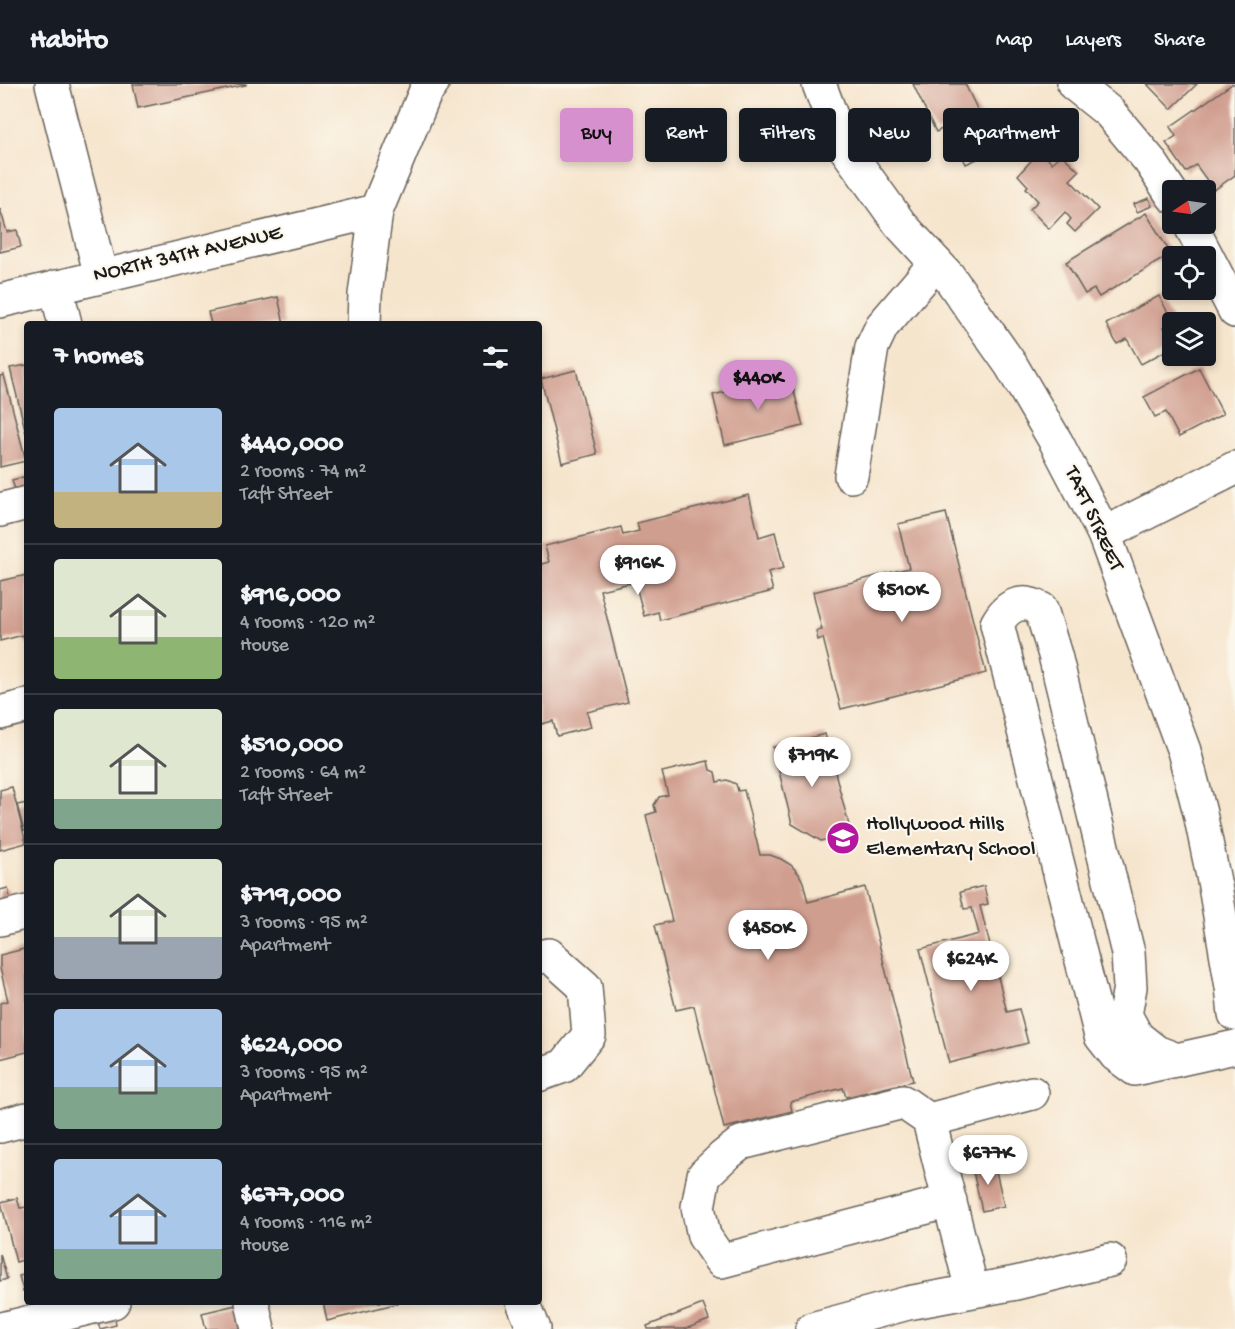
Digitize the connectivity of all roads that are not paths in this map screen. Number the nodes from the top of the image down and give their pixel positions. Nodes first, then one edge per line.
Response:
1 (52, 84) edge
2 (819, 84) edge
3 (1074, 84) edge
4 (427, 87) edge
5 (1162, 180) edge
6 (376, 210) junction
7 (1195, 234) edge
8 (936, 263) junction
9 (101, 276) junction
10 (56, 287) junction
11 (0, 301) edge
12 (1235, 311) edge
13 (64, 321) edge
14 (364, 321) edge
15 (1235, 468) edge
16 (851, 476) dead end
17 (24, 504) edge
18 (0, 510) edge
19 (1104, 534) junction
20 (24, 707) edge
21 (0, 713) edge
22 (24, 913) edge
23 (0, 919) edge
24 (542, 956) edge
25 (1235, 1014) edge
26 (1235, 1047) edge
27 (1177, 1060) junction
28 (542, 1074) edge
29 (1032, 1093) dead end
30 (24, 1120) edge
31 (929, 1120) junction
32 (0, 1126) edge
33 (950, 1201) junction
34 (1110, 1260) dead end
35 (972, 1290) junction
36 (101, 1305) edge
37 (253, 1305) edge
38 (524, 1305) edge
39 (2, 1329) edge
40 (258, 1329) edge
41 (534, 1329) edge
42 (812, 1329) edge

1 - 9 street
2 - 8 street, TAFT STREET
3 - 5 street
4 - 6 street
6 - 9 street, NORTH 34TH AVENUE
6 - 14 street
7 - 12 street
8 - 16 street
8 - 19 street, TAFT STREET
9 - 10 street, NORTH 34TH AVENUE
10 - 11 street, NORTH 34TH AVENUE
10 - 13 street
15 - 19 street
17 - 18 street
19 - 25 street, TAFT STREET
20 - 21 street
22 - 23 street
24 - 28 street
26 - 27 street
27 - 27 street
29 - 31 street
30 - 32 street
31 - 33 street
31 - 33 street
33 - 35 street
34 - 35 street
35 - 42 street
36 - 39 street
37 - 40 street
38 - 41 street

